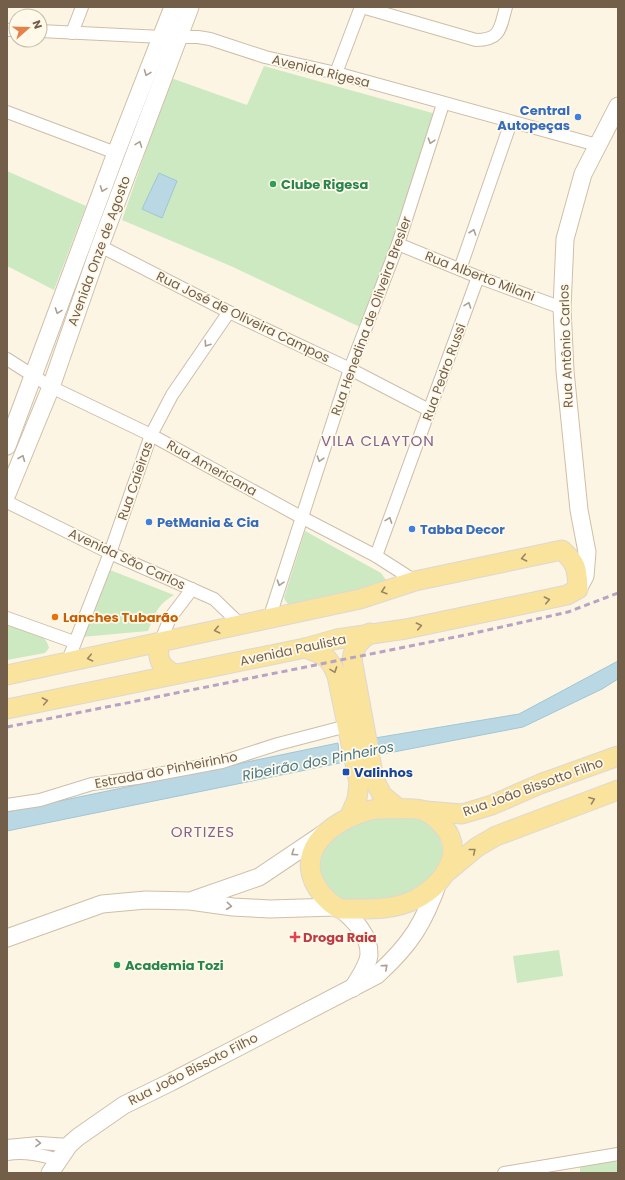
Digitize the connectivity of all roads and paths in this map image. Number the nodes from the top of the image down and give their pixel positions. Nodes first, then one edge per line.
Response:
1 (82, 7) edge
2 (173, 7) edge
3 (190, 7) edge
4 (361, 7) edge
5 (506, 7) edge
6 (48, 32) edge
7 (72, 33) junction
8 (162, 37) junction
9 (180, 37) junction
10 (336, 73) junction
11 (443, 104) junction
12 (618, 106) edge
13 (7, 112) edge
14 (511, 122) junction
15 (597, 145) junction
16 (116, 153) junction
17 (398, 244) junction
18 (100, 246) junction
19 (460, 269) junction
20 (478, 277) junction
21 (562, 308) junction
22 (229, 312) junction
23 (7, 359) edge
24 (350, 369) junction
25 (34, 376) junction
26 (51, 387) junction
27 (429, 410) junction
28 (151, 435) junction
29 (7, 446) edge
30 (7, 494) edge
31 (7, 502) edge
32 (301, 517) junction
33 (581, 524) junction
34 (562, 550) junction
35 (110, 553) junction
36 (376, 556) junction
37 (415, 581) junction
38 (192, 589) junction
39 (578, 589) junction
40 (7, 618) edge
41 (269, 619) junction
42 (241, 625) junction
43 (370, 634) junction
44 (74, 642) junction
45 (160, 644) junction
46 (305, 648) junction
47 (67, 663) junction
48 (175, 674) junction
49 (7, 675) edge
50 (7, 709) edge
51 (353, 727) junction
52 (618, 756) edge
53 (366, 781) junction
54 (618, 790) edge
55 (7, 805) edge
56 (399, 809) junction
57 (423, 810) junction
58 (349, 818) junction
59 (327, 832) junction
60 (441, 878) junction
61 (190, 900) junction
62 (338, 908) junction
63 (7, 938) edge
64 (353, 988) junction
65 (69, 1145) junction
66 (7, 1146) edge
67 (7, 1154) edge
68 (618, 1154) edge
69 (55, 1166) edge
70 (573, 1167) edge
71 (504, 1173) edge

1 - 7 street
2 - 8 main road, Avenida Onze de Agosto
3 - 9 main road, Avenida Onze de Agosto
4 - 5 street
4 - 10 street
6 - 7 street, Avenida Rigesa
7 - 8 street, Avenida Rigesa
8 - 9 street, Avenida Rigesa
8 -> 16 main road, Avenida Onze de Agosto
9 - 10 street, Avenida Rigesa
18 -> 9 main road, Avenida Onze de Agosto
10 - 11 street, Avenida Rigesa
11 - 14 street, Avenida Rigesa
11 -> 17 street, Rua Henedina de Oliveira Bresler
12 - 15 main road, Rua Antônio Carlos
13 - 16 street
14 - 15 street, Avenida Rigesa
19 -> 14 street
15 - 21 main road, Rua Antônio Carlos
16 -> 25 main road, Avenida Onze de Agosto
17 - 19 street, Rua Alberto Milani
17 - 24 street, Rua Henedina de Oliveira Bresler
18 - 22 street, Rua José de Oliveira Campos
18 - 26 main road, Avenida Onze de Agosto
19 - 20 street, Rua Alberto Milani
20 - 21 street, Rua Alberto Milani
27 -> 20 street, Rua Pedro Russi
21 - 33 main road, Rua Antônio Carlos
22 - 24 street, Rua José de Oliveira Campos
22 -> 28 street, Rua Caieiras
23 - 25 street, Rua Americana
24 - 27 street, Rua José de Oliveira Campos
24 -> 32 street, Rua Henedina de Oliveira Bresler
25 - 26 street, Rua Americana
25 - 29 main road, Avenida Onze de Agosto
26 - 28 street, Rua Americana
30 -> 26 main road, Avenida Onze de Agosto
36 -> 27 street, Rua Pedro Russi
28 - 32 street, Rua Americana
28 - 35 street, Rua Caieiras
31 - 35 street, Avenida São Carlos
32 - 36 street, Rua Americana
32 -> 41 street, Rua Henedina de Oliveira Bresler
33 - 34 main road
33 - 39 main road, Rua Antônio Carlos
34 -> 37 main road
34 - 39 main road
35 - 38 street, Avenida São Carlos
35 - 44 street, Rua Caieiras
36 - 37 street, Rua Americana
37 -> 41 main road
38 - 42 street, Avenida São Carlos
38 - 45 street
43 -> 39 main road, Avenida Paulista
40 - 44 street
41 - 42 main road
42 -> 45 main road
43 - 46 main road, Avenida Paulista
43 - 51 main road
44 - 47 street, Rua Caieiras
45 -> 47 main road
45 - 48 main road
46 - 48 main road, Avenida Paulista
46 -> 51 main road
47 - 49 main road
50 -> 48 main road, Avenida Paulista
51 - 53 main road
51 - 55 street, Estrada do Pinheirinho
52 - 57 main road, Rua João Bissotto Filho
53 - 56 main road
53 - 58 main road
60 -> 54 main road, Rua João Bissoto Filho
56 - 57 main road
56 - 58 main road
57 - 60 main road, Rua João Bissoto Filho
58 - 59 main road
59 -> 61 main road
59 - 62 main road
60 - 62 main road, Rua João Bissoto Filho
64 -> 60 main road, Rua João Bissoto Filho
61 -> 62 main road
61 - 63 main road
62 - 64 main road
64 - 65 main road, Rua João Bissoto Filho
66 -> 65 street
65 - 69 main road, Rua João Bissoto Filho
67 - 69 street
68 - 70 street
70 - 71 street

